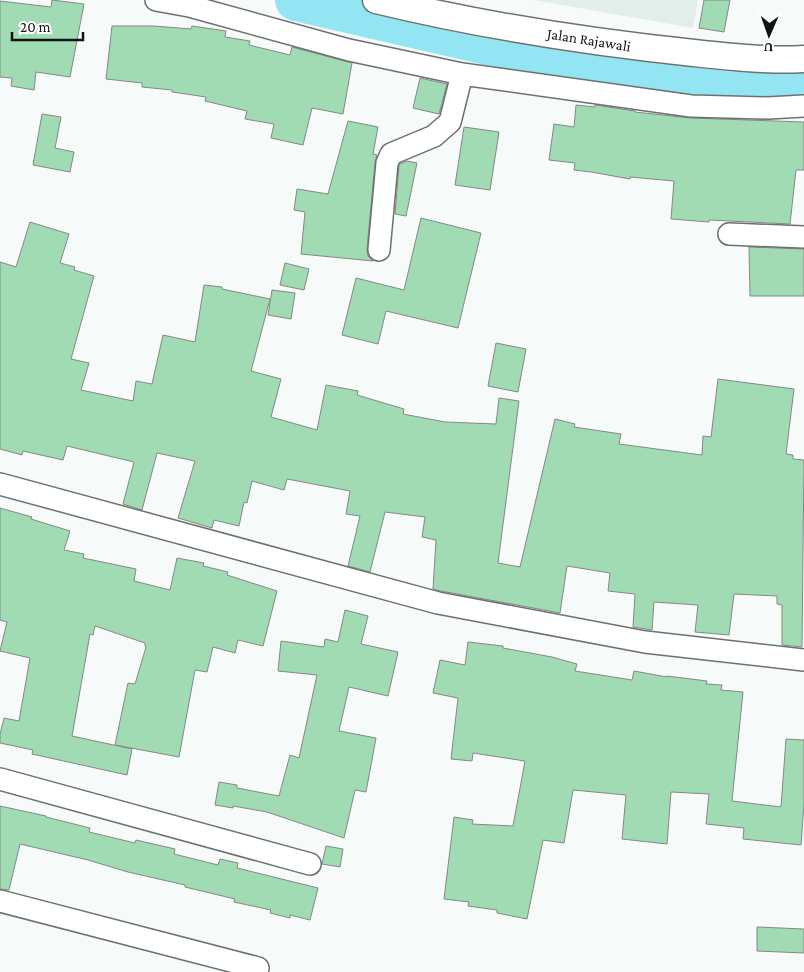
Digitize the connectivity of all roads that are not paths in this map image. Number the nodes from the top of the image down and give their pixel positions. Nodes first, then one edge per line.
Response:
1 (156, 0) edge
2 (376, 0) edge
3 (804, 60) edge
4 (462, 74) junction
5 (804, 106) edge
6 (729, 234) dead end
7 (804, 237) edge
8 (380, 250) dead end
9 (0, 484) edge
10 (804, 660) edge
11 (0, 779) edge
12 (310, 864) dead end
13 (0, 901) edge
14 (258, 968) dead end

1 - 4 street
2 - 3 street, Jalan Rajawali
4 - 5 street
4 - 8 street
6 - 7 street
9 - 10 street
11 - 12 street
13 - 14 street

